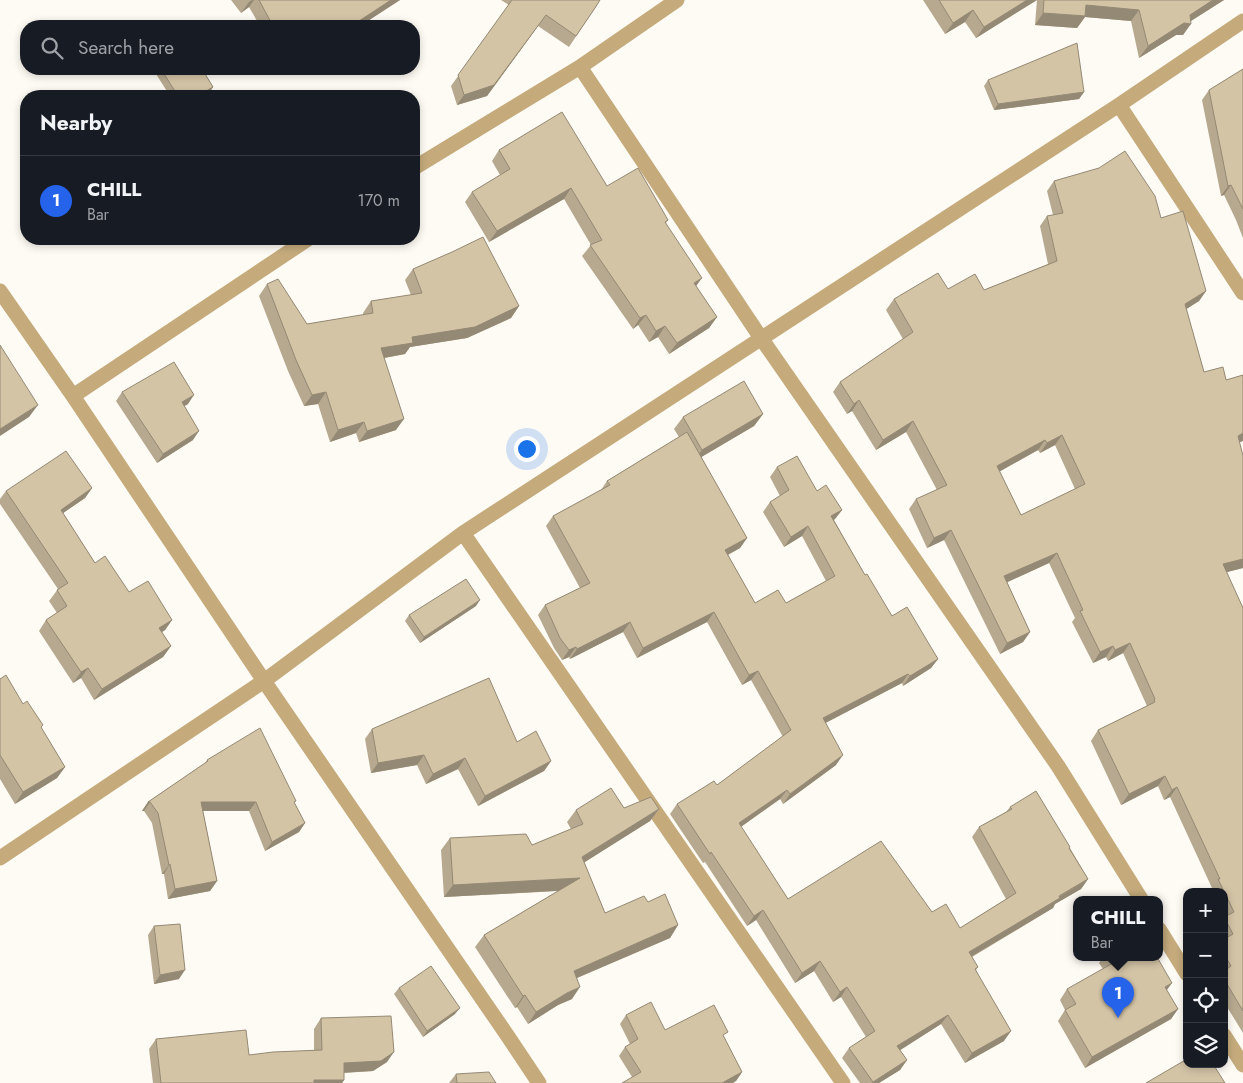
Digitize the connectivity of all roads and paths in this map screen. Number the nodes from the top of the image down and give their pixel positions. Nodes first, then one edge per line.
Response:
1 (677, 0) edge
2 (1243, 21) edge
3 (580, 67) junction
4 (1119, 104) junction
5 (420, 164) edge
6 (299, 245) edge
7 (0, 291) edge
8 (1243, 294) edge
9 (761, 338) junction
10 (73, 396) junction
11 (463, 533) junction
12 (264, 680) junction
13 (0, 858) edge
14 (1139, 896) edge
15 (1163, 935) edge
16 (1183, 968) edge
17 (1228, 1041) edge
18 (1243, 1065) edge
19 (539, 1083) edge
20 (843, 1083) edge

1 - 3 street
2 - 4 street
3 - 5 street
3 - 9 street
4 - 8 street
4 - 9 street
6 - 10 street
7 - 10 street
9 - 11 street
9 - 14 street
10 - 12 street
11 - 12 street
11 - 20 street
12 - 13 street
12 - 19 street
15 - 16 street
17 - 18 street

